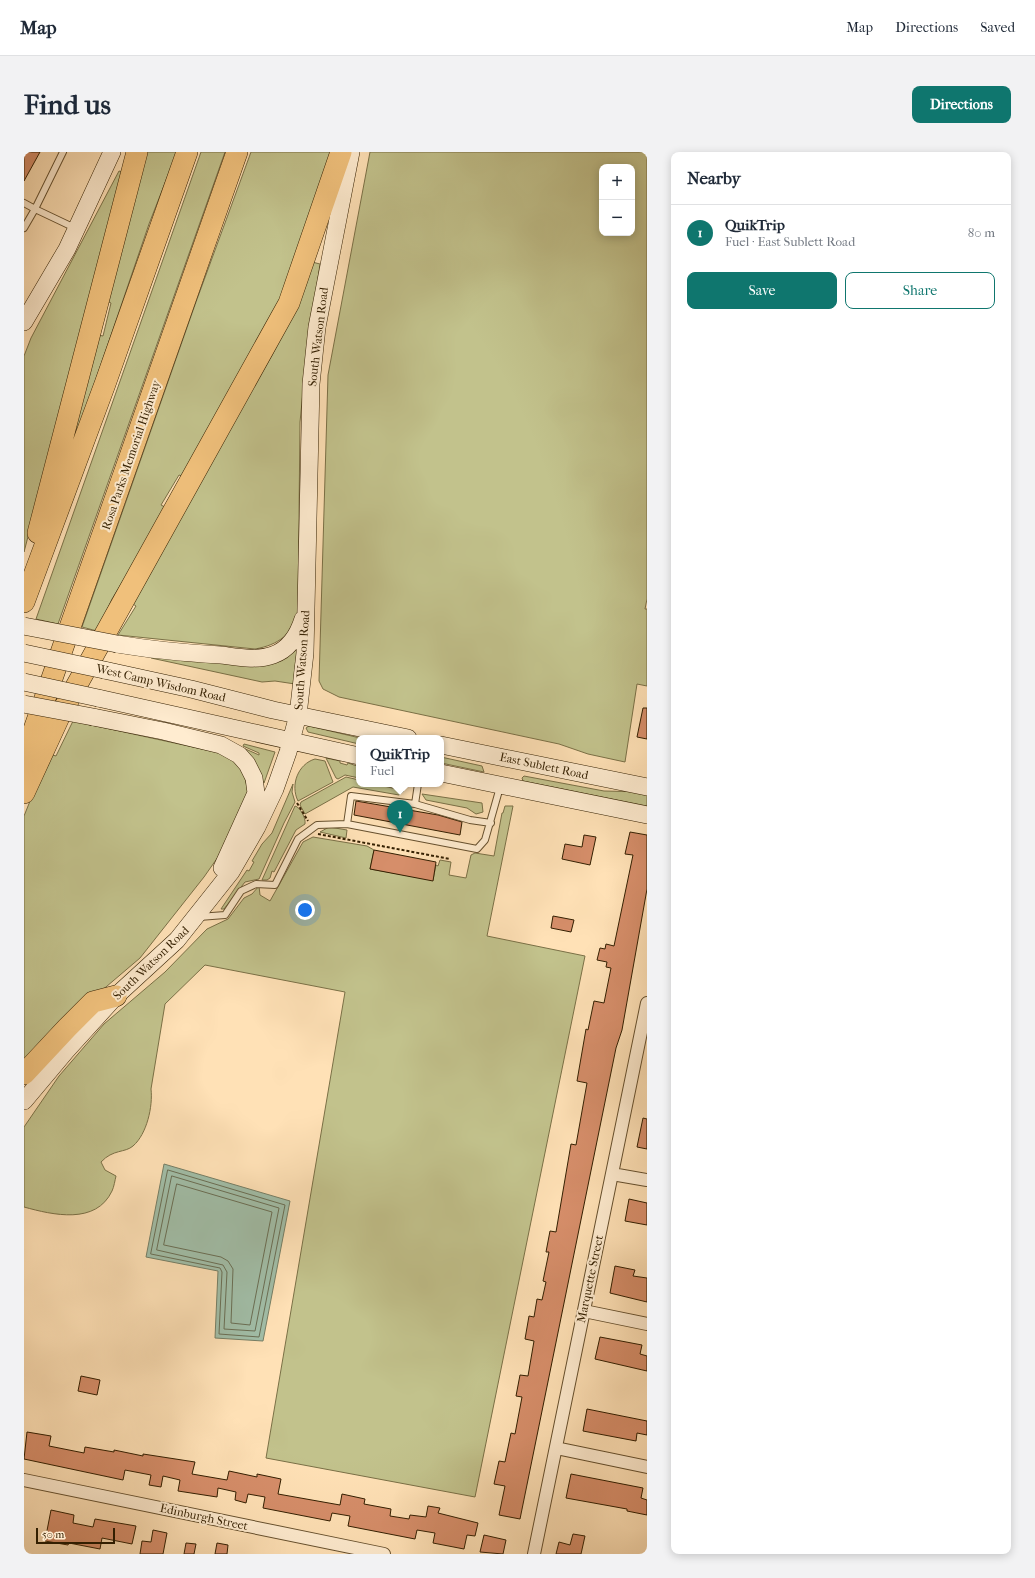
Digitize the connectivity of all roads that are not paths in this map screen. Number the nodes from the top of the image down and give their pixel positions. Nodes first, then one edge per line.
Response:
1 (62, 152) edge
2 (112, 152) edge
3 (137, 152) edge
4 (187, 152) edge
5 (237, 152) edge
6 (341, 152) edge
7 (351, 152) edge
8 (24, 203) edge
9 (35, 209) junction
10 (24, 228) edge
11 (76, 229) junction
12 (24, 322) edge
13 (24, 588) edge
14 (24, 602) edge
15 (306, 610) junction
16 (24, 626) edge
17 (24, 653) edge
18 (24, 682) edge
19 (24, 704) edge
20 (298, 715) junction
21 (394, 735) edge
22 (291, 742) junction
23 (444, 746) edge
24 (356, 755) edge
25 (24, 758) edge
26 (510, 759) junction
27 (444, 774) edge
28 (501, 785) junction
29 (418, 787) edge
30 (647, 787) edge
31 (24, 793) edge
32 (415, 804) junction
33 (647, 815) edge
34 (490, 823) junction
35 (347, 824) junction
36 (208, 902) junction
37 (197, 917) junction
38 (116, 996) junction
39 (647, 1003) edge
40 (644, 1038) edge
41 (24, 1074) edge
42 (24, 1101) edge
43 (612, 1174) junction
44 (647, 1180) edge
45 (584, 1311) junction
46 (647, 1324) edge
47 (556, 1448) junction
48 (647, 1467) edge
49 (24, 1480) edge
50 (384, 1554) edge
51 (534, 1554) edge

1 - 9 lane
2 - 11 main road
3 - 13 highway
4 - 14 highway
5 - 25 highway, Rosa Parks Memorial Highway
6 - 31 highway
7 - 15 main road, South Watson Road
8 - 9 lane
9 - 10 lane
9 - 11 lane
11 - 12 main road
15 - 16 main road, bridge
15 - 20 main road, South Watson Road
17 - 20 main road, West Camp Wisdom Road, bridge
18 - 22 main road, bridge
19 - 36 main road, bridge
20 - 21 main road
20 - 22 main road, South Watson Road
22 - 24 main road
22 - 36 main road, South Watson Road
23 - 26 main road, East Sublett Road
26 - 28 main road
26 - 30 main road, East Sublett Road
27 - 28 main road
28 - 33 main road
28 - 34 lane
29 - 32 lane
32 - 34 lane
32 - 35 lane
34 - 35 lane
35 - 37 lane
36 - 37 main road, South Watson Road
37 - 38 main road, South Watson Road
38 - 41 highway
38 - 42 main road, South Watson Road
39 - 40 street, Marquette Street
40 - 43 street, Marquette Street
43 - 44 street
43 - 45 street, Marquette Street
45 - 46 street
45 - 47 street, Marquette Street
47 - 48 street
47 - 51 street, Marquette Street
49 - 50 street, Edinburgh Street

